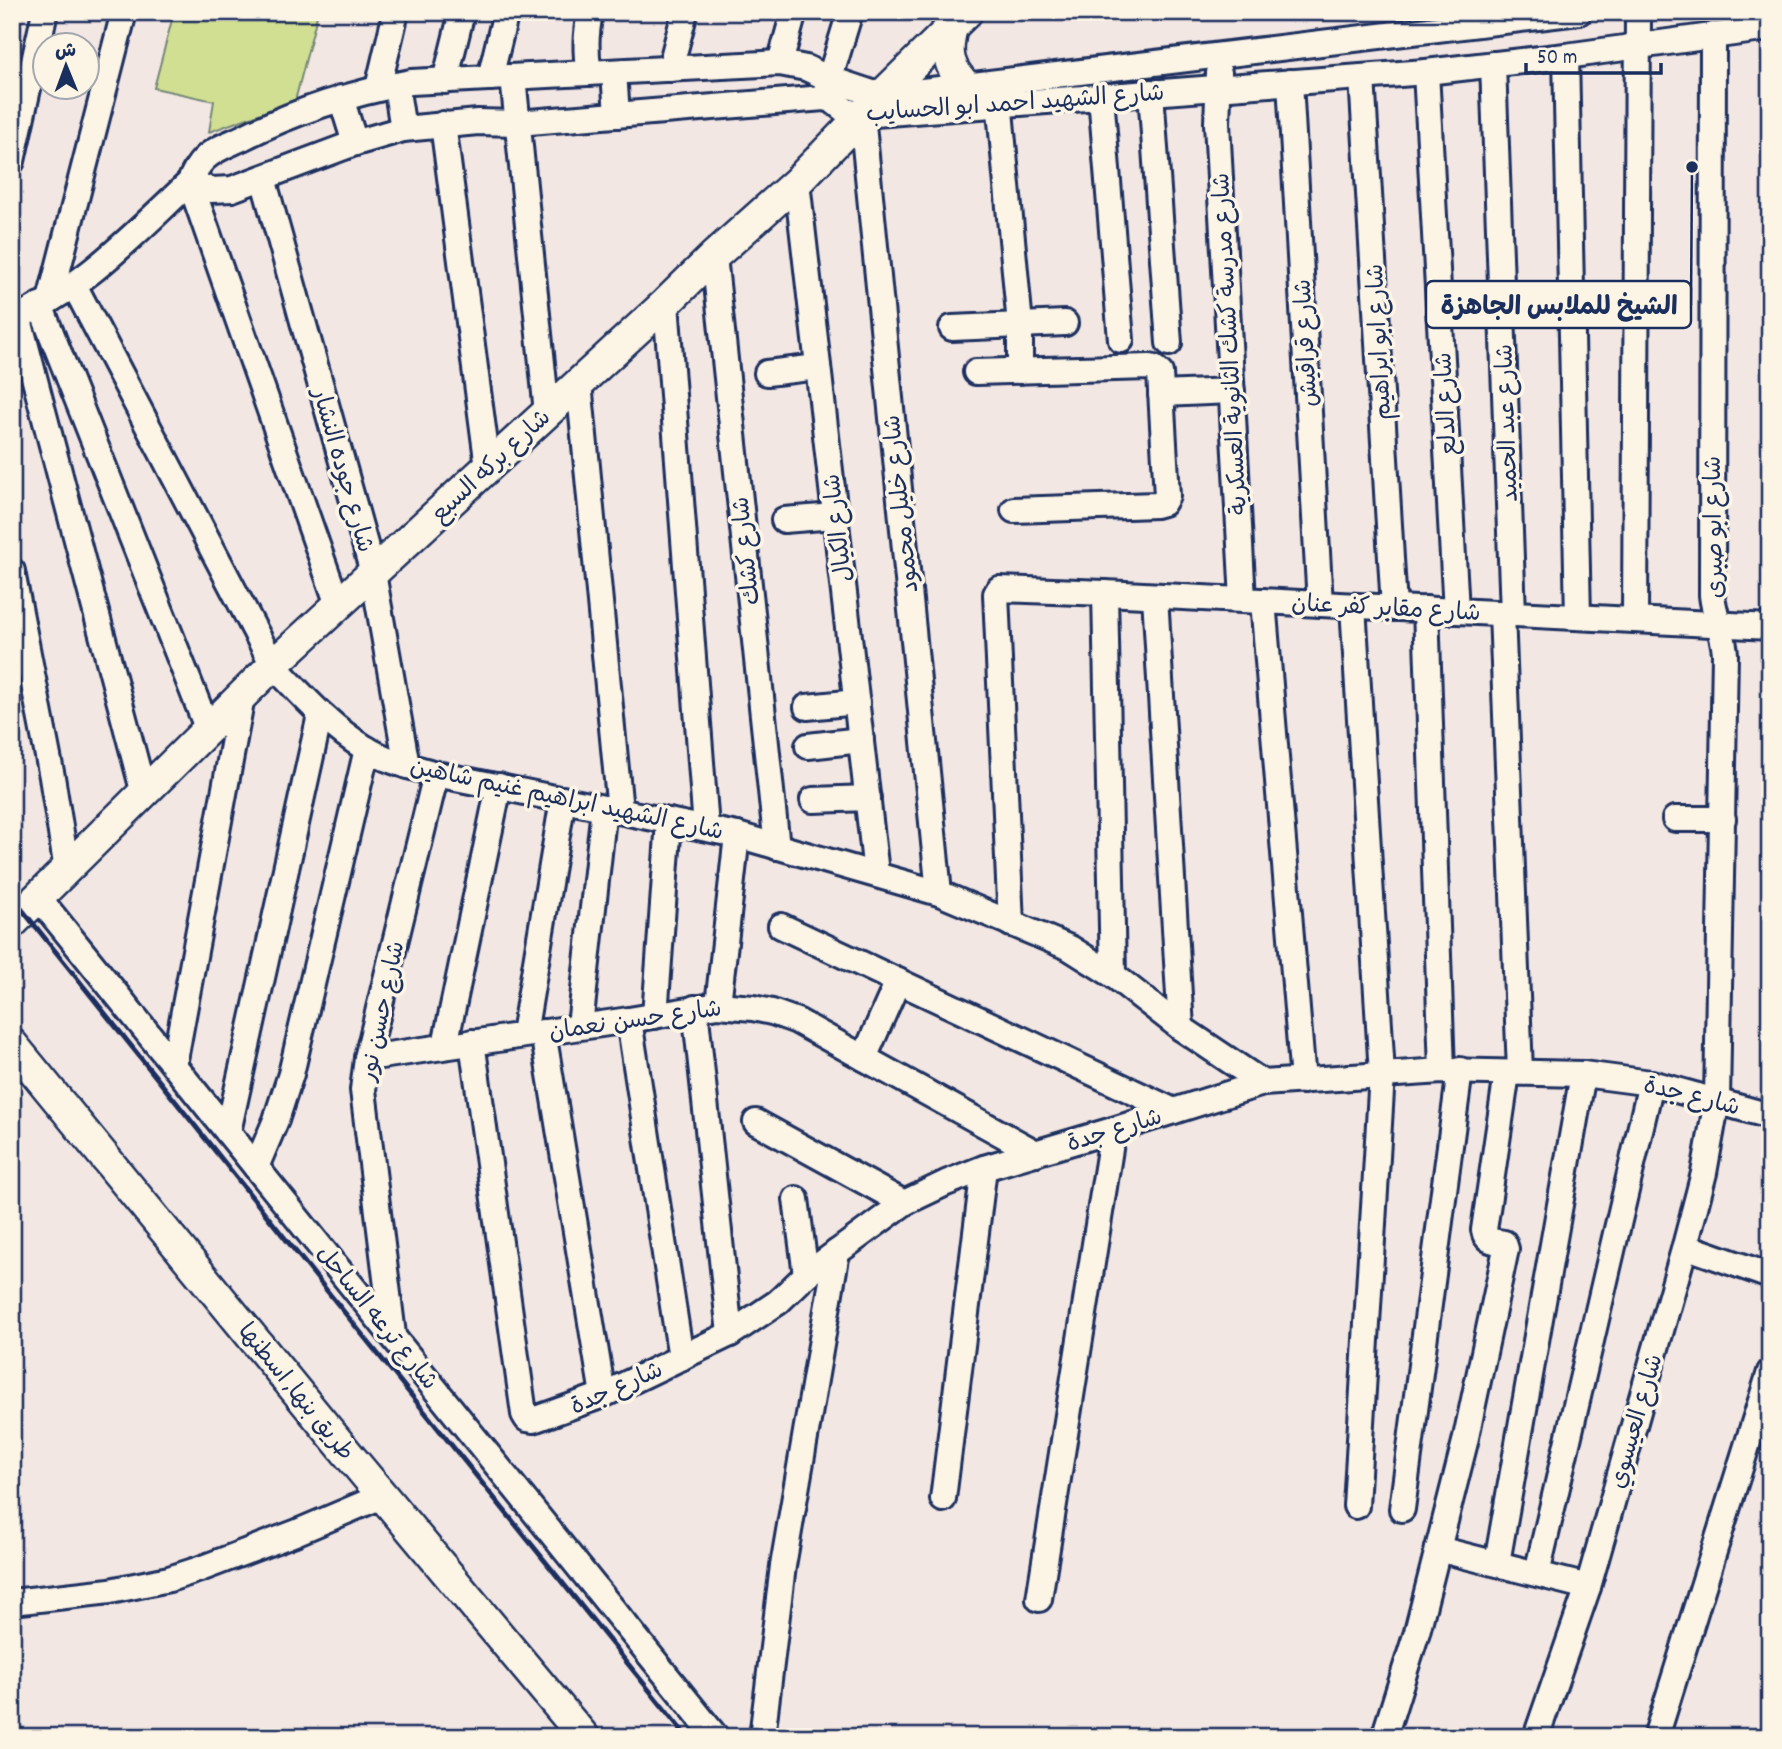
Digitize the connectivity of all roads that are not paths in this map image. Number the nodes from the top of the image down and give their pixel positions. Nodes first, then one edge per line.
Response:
1 (45, 12) edge
2 (124, 12) edge
3 (396, 12) edge
4 (462, 12) edge
5 (506, 12) edge
6 (590, 12) edge
7 (685, 12) edge
8 (794, 12) edge
9 (850, 12) edge
10 (1579, 12) edge
11 (1638, 12) edge
12 (960, 20) edge
13 (1770, 28) edge
14 (1713, 35) junction
15 (1638, 45) junction
16 (1219, 55) junction
17 (1566, 56) junction
18 (780, 63) junction
19 (1493, 64) junction
20 (709, 67) junction
21 (670, 69) junction
22 (614, 72) junction
23 (1426, 72) junction
24 (589, 73) junction
25 (1362, 77) junction
26 (502, 78) junction
27 (445, 81) junction
28 (1290, 82) junction
29 (387, 86) junction
30 (967, 87) junction
31 (1219, 87) junction
32 (827, 89) junction
33 (1151, 92) junction
34 (999, 93) junction
35 (1101, 96) junction
36 (341, 98) junction
37 (871, 106) junction
38 (712, 107) junction
39 (617, 115) junction
40 (517, 123) junction
41 (443, 124) junction
42 (403, 129) junction
43 (355, 143) junction
44 (12, 161) edge
45 (262, 178) junction
46 (190, 182) junction
47 (797, 182) junction
48 (714, 256) junction
49 (74, 285) junction
50 (666, 303) junction
51 (30, 310) edge
52 (1065, 323) dead end
53 (1020, 325) junction
54 (952, 328) dead end
55 (1121, 340) dead end
56 (1169, 343) dead end
57 (818, 367) junction
58 (1020, 371) junction
59 (976, 372) dead end
60 (767, 373) dead end
61 (579, 383) junction
62 (1232, 391) junction
63 (1161, 394) junction
64 (547, 413) junction
65 (488, 467) junction
66 (1014, 510) dead end
67 (835, 516) junction
68 (784, 520) dead end
69 (12, 571) edge
70 (373, 573) junction
71 (1105, 593) junction
72 (1155, 596) junction
73 (1253, 601) junction
74 (1320, 604) junction
75 (338, 605) junction
76 (1353, 606) junction
77 (1394, 608) junction
78 (1426, 609) junction
79 (1457, 611) junction
80 (1507, 613) junction
81 (1578, 617) junction
82 (1635, 620) junction
83 (1720, 624) junction
84 (1770, 627) edge
85 (273, 665) junction
86 (242, 696) junction
87 (857, 702) junction
88 (807, 707) dead end
89 (320, 715) junction
90 (208, 730) junction
91 (861, 740) junction
92 (808, 746) dead end
93 (367, 749) junction
94 (407, 766) junction
95 (436, 774) junction
96 (499, 786) junction
97 (144, 794) junction
98 (868, 798) junction
99 (563, 799) junction
100 (813, 800) dead end
101 (612, 809) junction
102 (1675, 819) dead end
103 (1723, 819) junction
104 (669, 821) junction
105 (706, 828) junction
106 (737, 835) junction
107 (777, 847) junction
108 (67, 870) junction
109 (876, 873) junction
110 (939, 893) junction
111 (38, 897) junction
112 (13, 922) edge
113 (1012, 924) junction
114 (781, 926) dead end
115 (1113, 975) junction
116 (898, 981) junction
117 (706, 1006) junction
118 (655, 1016) junction
119 (629, 1020) junction
120 (580, 1027) junction
121 (1181, 1028) junction
122 (533, 1033) junction
123 (472, 1041) junction
124 (12, 1044) edge
125 (445, 1045) junction
126 (367, 1058) junction
127 (864, 1058) junction
128 (174, 1065) junction
129 (1451, 1071) junction
130 (1514, 1072) junction
131 (1382, 1074) junction
132 (1583, 1074) junction
133 (1303, 1081) junction
134 (1263, 1083) junction
135 (1651, 1083) junction
136 (1717, 1100) junction
137 (1174, 1111) junction
138 (1770, 1116) edge
139 (756, 1122) dead end
140 (1113, 1130) junction
141 (229, 1132) junction
142 (1036, 1153) junction
143 (256, 1167) junction
144 (984, 1168) junction
145 (796, 1199) dead end
146 (904, 1203) junction
147 (1685, 1246) junction
148 (837, 1252) junction
149 (1769, 1272) edge
150 (806, 1275) junction
151 (730, 1334) junction
152 (393, 1335) junction
153 (681, 1358) junction
154 (1770, 1373) edge
155 (603, 1395) junction
156 (382, 1496) junction
157 (943, 1500) dead end
158 (1356, 1506) dead end
159 (1402, 1509) dead end
160 (1438, 1549) junction
161 (1497, 1563) junction
162 (1537, 1573) junction
163 (1588, 1587) junction
164 (1039, 1599) dead end
165 (12, 1602) edge
166 (584, 1737) edge
167 (716, 1737) edge
168 (762, 1737) edge
169 (1384, 1737) edge
170 (1536, 1737) edge
171 (1656, 1737) edge

1 - 44 street
2 - 51 street
3 - 29 street
4 - 27 street
5 - 26 street
6 - 24 street
7 - 21 street
8 - 18 street
9 - 32 street
10 - 16 street, شارع الشهيد احمد ابو الحسايب
11 - 15 street
12 - 30 main road
12 - 37 main road, شارع بركه السبع
13 - 14 street, شارع الشهيد احمد ابو الحسايب
14 - 15 street, شارع الشهيد احمد ابو الحسايب
14 - 83 street, شارع ابو صبرى
15 - 17 street, شارع الشهيد احمد ابو الحسايب
15 - 82 street
16 - 31 street, شارع مدرسة كشك الثانوية العسكرية
16 - 34 street, شارع الشهيد احمد ابو الحسايب
17 - 19 street, شارع الشهيد احمد ابو الحسايب
17 - 81 street
18 - 20 street, شارع الشهيد احمد ابو الحسايب
18 - 32 street, شارع الشهيد احمد ابو الحسايب
19 - 23 street, شارع الشهيد احمد ابو الحسايب
19 - 80 street, شارع عبد الحميد
20 - 21 street, شارع الشهيد احمد ابو الحسايب
20 - 38 street
21 - 22 street, شارع الشهيد احمد ابو الحسايب
22 - 24 street, شارع الشهيد احمد ابو الحسايب
22 - 39 street
23 - 25 street, شارع الشهيد احمد ابو الحسايب
23 - 79 street, شارع الدلع
24 - 26 street, شارع الشهيد احمد ابو الحسايب
25 - 28 street, شارع الشهيد احمد ابو الحسايب
25 - 77 street, شارع ابو ابراهيم
26 - 27 street, شارع الشهيد احمد ابو الحسايب
26 - 40 street
27 - 29 street, شارع الشهيد احمد ابو الحسايب
28 - 31 street, شارع الشهيد احمد ابو الحسايب
28 - 74 street, شارع قراقيش
29 - 36 street, شارع الشهيد احمد ابو الحسايب
29 - 42 street
30 - 34 street, شارع الشهيد احمد ابو الحسايب
30 - 37 street, شارع الشهيد احمد ابو الحسايب
31 - 33 street, شارع الشهيد احمد ابو الحسايب
31 - 62 street, شارع مدرسة كشك الثانوية العسكرية
32 - 37 street, شارع الشهيد احمد ابو الحسايب
32 - 38 street, شارع الشهيد احمد ابو الحسايب
33 - 35 street, شارع الشهيد احمد ابو الحسايب
33 - 56 street
34 - 35 street, شارع الشهيد احمد ابو الحسايب
34 - 37 street, شارع الشهيد احمد ابو الحسايب
34 - 53 street
35 - 55 street
36 - 43 street
36 - 46 street, شارع الشهيد احمد ابو الحسايب
37 - 47 main road, شارع بركه السبع
37 - 110 street, شارع خليل محمود
38 - 39 street, شارع الشهيد احمد ابو الحسايب
39 - 40 street, شارع الشهيد احمد ابو الحسايب
40 - 41 street, شارع الشهيد احمد ابو الحسايب
40 - 64 street
41 - 42 street, شارع الشهيد احمد ابو الحسايب
41 - 65 street
42 - 43 street, شارع الشهيد احمد ابو الحسايب
43 - 45 street, شارع الشهيد احمد ابو الحسايب
45 - 46 street, شارع الشهيد احمد ابو الحسايب
45 - 70 street, شارع جوده النشار
46 - 49 street, شارع الشهيد احمد ابو الحسايب
46 - 75 street
47 - 48 main road, شارع بركه السبع
47 - 57 street, شارع الكيال
48 - 50 main road, شارع بركه السبع
48 - 107 street, شارع كشك
49 - 51 street, شارع الشهيد احمد ابو الحسايب
49 - 85 street, شارع الشهيد ابراهيم غنيم شاهين
50 - 61 main road, شارع بركه السبع
50 - 105 street
51 - 90 street
51 - 97 street
52 - 53 street
53 - 54 street
53 - 58 street
57 - 60 street
57 - 67 street, شارع الكيال
58 - 59 street
58 - 63 street
61 - 64 main road, شارع بركه السبع
61 - 101 street
62 - 63 street
62 - 73 street, شارع مدرسة كشك الثانوية العسكرية
63 - 66 street
64 - 65 main road, شارع بركه السبع
65 - 70 main road, شارع بركه السبع
67 - 68 street
67 - 87 street, شارع الكيال
69 - 108 street
70 - 75 main road, شارع بركه السبع
70 - 94 street, شارع جوده النشار
71 - 72 street, شارع مقابر كفر عنان
71 - 113 street, شارع مقابر كفر عنان
71 - 115 street
72 - 73 street, شارع مقابر كفر عنان
72 - 121 street
73 - 74 street, شارع مقابر كفر عنان
73 - 133 street, شارع مدرسة كشك الثانوية العسكرية
74 - 76 street, شارع مقابر كفر عنان
75 - 85 main road, شارع بركه السبع
76 - 77 street, شارع مقابر كفر عنان
76 - 131 street
77 - 78 street, شارع مقابر كفر عنان
78 - 79 street, شارع مقابر كفر عنان
78 - 129 street
79 - 80 street, شارع مقابر كفر عنان
80 - 81 street, شارع مقابر كفر عنان
80 - 130 street, شارع عبد الحميد
81 - 82 street, شارع مقابر كفر عنان
82 - 83 street, شارع مقابر كفر عنان
83 - 84 street, شارع مقابر كفر عنان
83 - 103 street, شارع ابو صبرى
85 - 86 main road, شارع بركه السبع
85 - 89 street, شارع الشهيد ابراهيم غنيم شاهين
86 - 90 main road, شارع بركه السبع
86 - 128 street
87 - 88 street
87 - 91 street, شارع الكيال
89 - 93 street, شارع الشهيد ابراهيم غنيم شاهين
89 - 141 street
90 - 97 main road, شارع بركه السبع
91 - 92 street
91 - 98 street, شارع الكيال
93 - 94 street, شارع الشهيد ابراهيم غنيم شاهين
93 - 143 street
94 - 95 street, شارع الشهيد ابراهيم غنيم شاهين
95 - 96 street, شارع الشهيد ابراهيم غنيم شاهين
95 - 126 street, شارع حسن نور
96 - 99 street, شارع الشهيد ابراهيم غنيم شاهين
96 - 125 street
97 - 108 main road, شارع بركه السبع
98 - 100 street
98 - 109 street, شارع الكيال
99 - 101 street, شارع الشهيد ابراهيم غنيم شاهين
99 - 122 street
101 - 104 street, شارع الشهيد ابراهيم غنيم شاهين
101 - 120 street
102 - 103 street
103 - 136 street, شارع ابو صبرى
104 - 105 street, شارع الشهيد ابراهيم غنيم شاهين
104 - 118 street
105 - 106 street, شارع الشهيد ابراهيم غنيم شاهين
106 - 107 street, شارع الشهيد ابراهيم غنيم شاهين
106 - 117 street
107 - 109 street, شارع الشهيد ابراهيم غنيم شاهين
108 - 111 main road, شارع بركه السبع
109 - 110 street, شارع الشهيد ابراهيم غنيم شاهين
110 - 113 street, شارع الشهيد ابراهيم غنيم شاهين
111 - 112 main road, شارع بركه السبع
111 - 128 street, شارع ترعه الساحل
113 - 115 street, شارع الشهيد ابراهيم غنيم شاهين
114 - 116 street
115 - 121 street, شارع الشهيد ابراهيم غنيم شاهين
116 - 127 street
116 - 137 street
117 - 118 street, شارع حسن نعمان
117 - 127 street, شارع حسن نعمان
117 - 151 street
118 - 119 street, شارع حسن نعمان
119 - 120 street, شارع حسن نعمان
119 - 153 street
120 - 122 street, شارع حسن نعمان
121 - 134 street, شارع الشهيد ابراهيم غنيم شاهين
122 - 123 street, شارع حسن نعمان
122 - 155 street
123 - 125 street, شارع حسن نعمان
123 - 155 street, شارع جدة
124 - 156 main road, طريق بنها, اسطنها
125 - 126 street, شارع حسن نعمان
126 - 152 street, شارع حسن نور
127 - 142 street, شارع حسن نعمان
128 - 141 street, شارع ترعه الساحل
129 - 130 street, شارع جدة
129 - 131 street, شارع جدة
129 - 159 street
130 - 132 street, شارع جدة
130 - 160 street, شارع عبد الحميد
131 - 133 street, شارع جدة
131 - 158 street
132 - 135 street, شارع جدة
132 - 161 street
133 - 134 street, شارع جدة
134 - 137 street, شارع جدة
135 - 136 street, شارع جدة
135 - 162 street
136 - 138 street, شارع جدة
136 - 147 street, شارع العيسوي
137 - 140 street, شارع جدة
139 - 146 street
140 - 142 street, شارع جدة
140 - 164 street
141 - 143 street, شارع ترعه الساحل
142 - 144 street, شارع جدة
143 - 152 street, شارع ترعه الساحل
144 - 146 street, شارع جدة
144 - 157 street
145 - 150 street
146 - 148 street, شارع جدة
147 - 149 street
147 - 163 street, شارع العيسوي
148 - 150 street, شارع جدة
148 - 168 street
150 - 151 street, شارع جدة
151 - 153 street, شارع جدة
152 - 167 street, شارع ترعه الساحل
153 - 155 street, شارع جدة
154 - 171 street
156 - 165 street
156 - 166 main road, طريق بنها, اسطنها
160 - 161 street
160 - 169 street
161 - 162 street
162 - 163 street
163 - 170 street, شارع العيسوي

